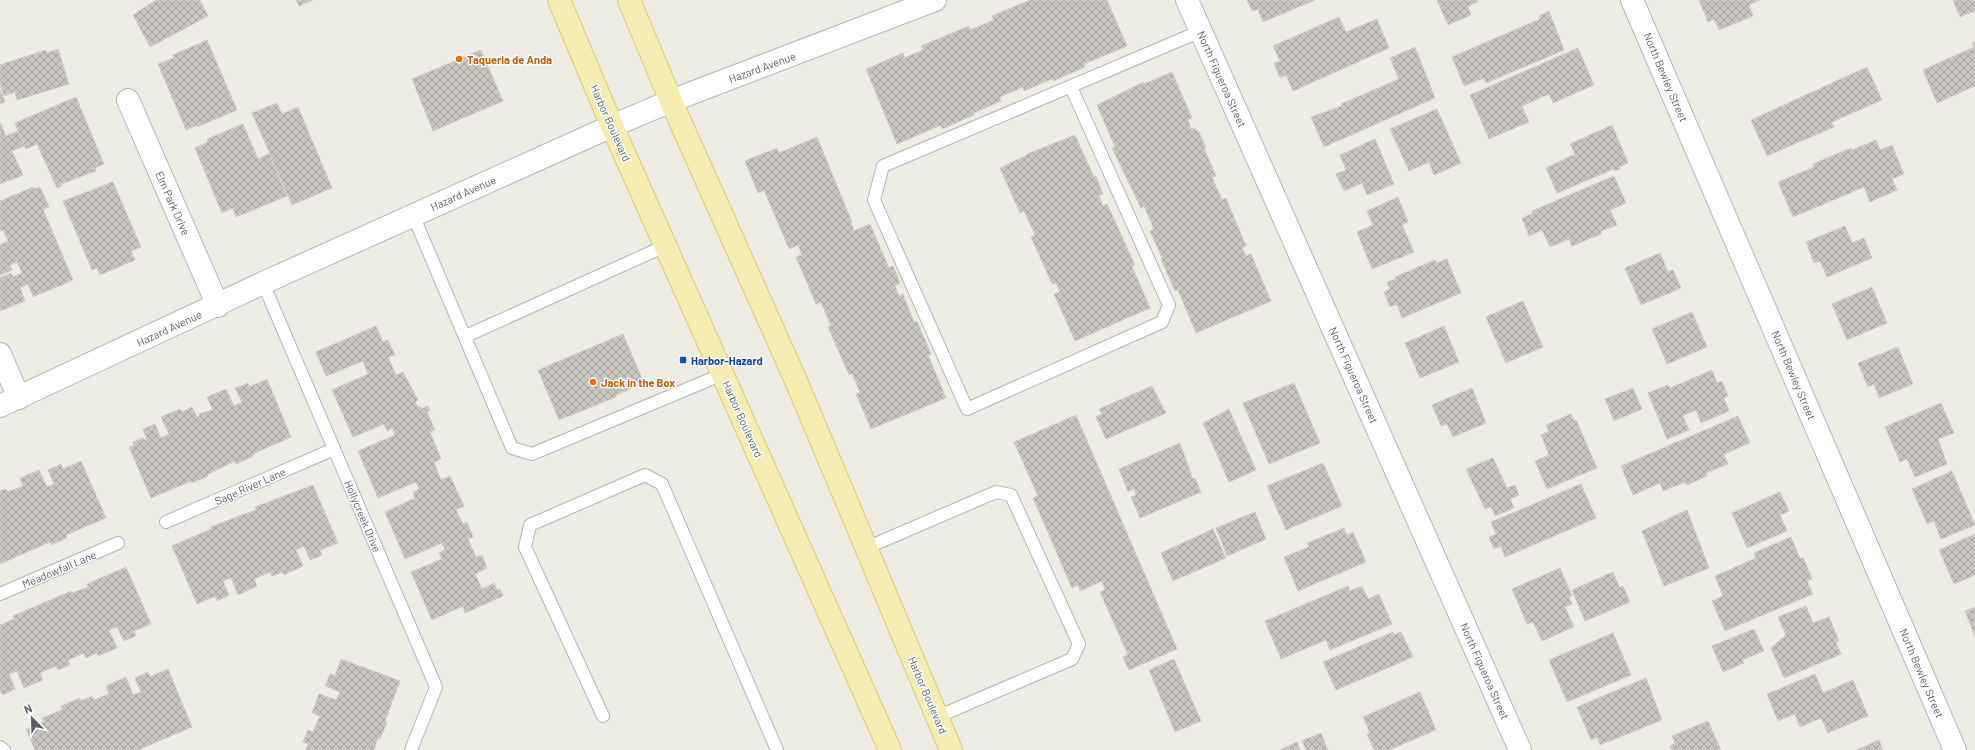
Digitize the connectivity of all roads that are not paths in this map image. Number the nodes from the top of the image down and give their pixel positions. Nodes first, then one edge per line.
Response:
1 (559, 0) edge
2 (629, 0) edge
3 (1187, 0) edge
4 (1632, 0) edge
5 (925, 2) edge
6 (1201, 31) junction
7 (1071, 87) junction
8 (128, 100) dead end
9 (671, 101) junction
10 (612, 126) junction
11 (413, 215) junction
12 (665, 246) junction
13 (263, 284) junction
14 (218, 306) junction
15 (466, 336) junction
16 (0, 354) edge
17 (723, 374) junction
18 (10, 402) edge
19 (334, 449) junction
20 (166, 522) dead end
21 (118, 543) dead end
22 (866, 548) junction
23 (0, 594) edge
24 (603, 716) dead end
25 (937, 717) junction
26 (0, 747) edge
27 (4, 750) edge
28 (411, 750) edge
29 (777, 750) edge
30 (890, 750) edge
31 (951, 750) edge
32 (1520, 750) edge
33 (1955, 750) edge

1 - 10 main road, Harbor Boulevard
2 - 9 main road, Harbor Boulevard
3 - 6 street, North Figueroa Street
4 - 33 street, North Bewley Street
5 - 9 street, Hazard Avenue
6 - 7 lane
6 - 32 street, North Figueroa Street
7 - 7 lane
8 - 14 street, Elm Park Drive
9 - 10 street, Hazard Avenue
9 - 22 main road, Harbor Boulevard
10 - 11 street, Hazard Avenue
10 - 12 main road, Harbor Boulevard
11 - 13 street, Hazard Avenue
11 - 15 lane
12 - 15 lane
12 - 17 main road, Harbor Boulevard
13 - 14 street, Hazard Avenue
13 - 19 lane, Hollycreek Drive
14 - 18 street, Hazard Avenue
15 - 17 lane
16 - 18 street
17 - 30 main road, Harbor Boulevard
19 - 20 lane, Sage River Lane
19 - 28 lane, Hollycreek Drive
21 - 23 lane, Meadowfall Lane
22 - 25 main road, Harbor Boulevard
22 - 25 lane
24 - 29 lane
25 - 31 main road, Harbor Boulevard
26 - 27 lane

